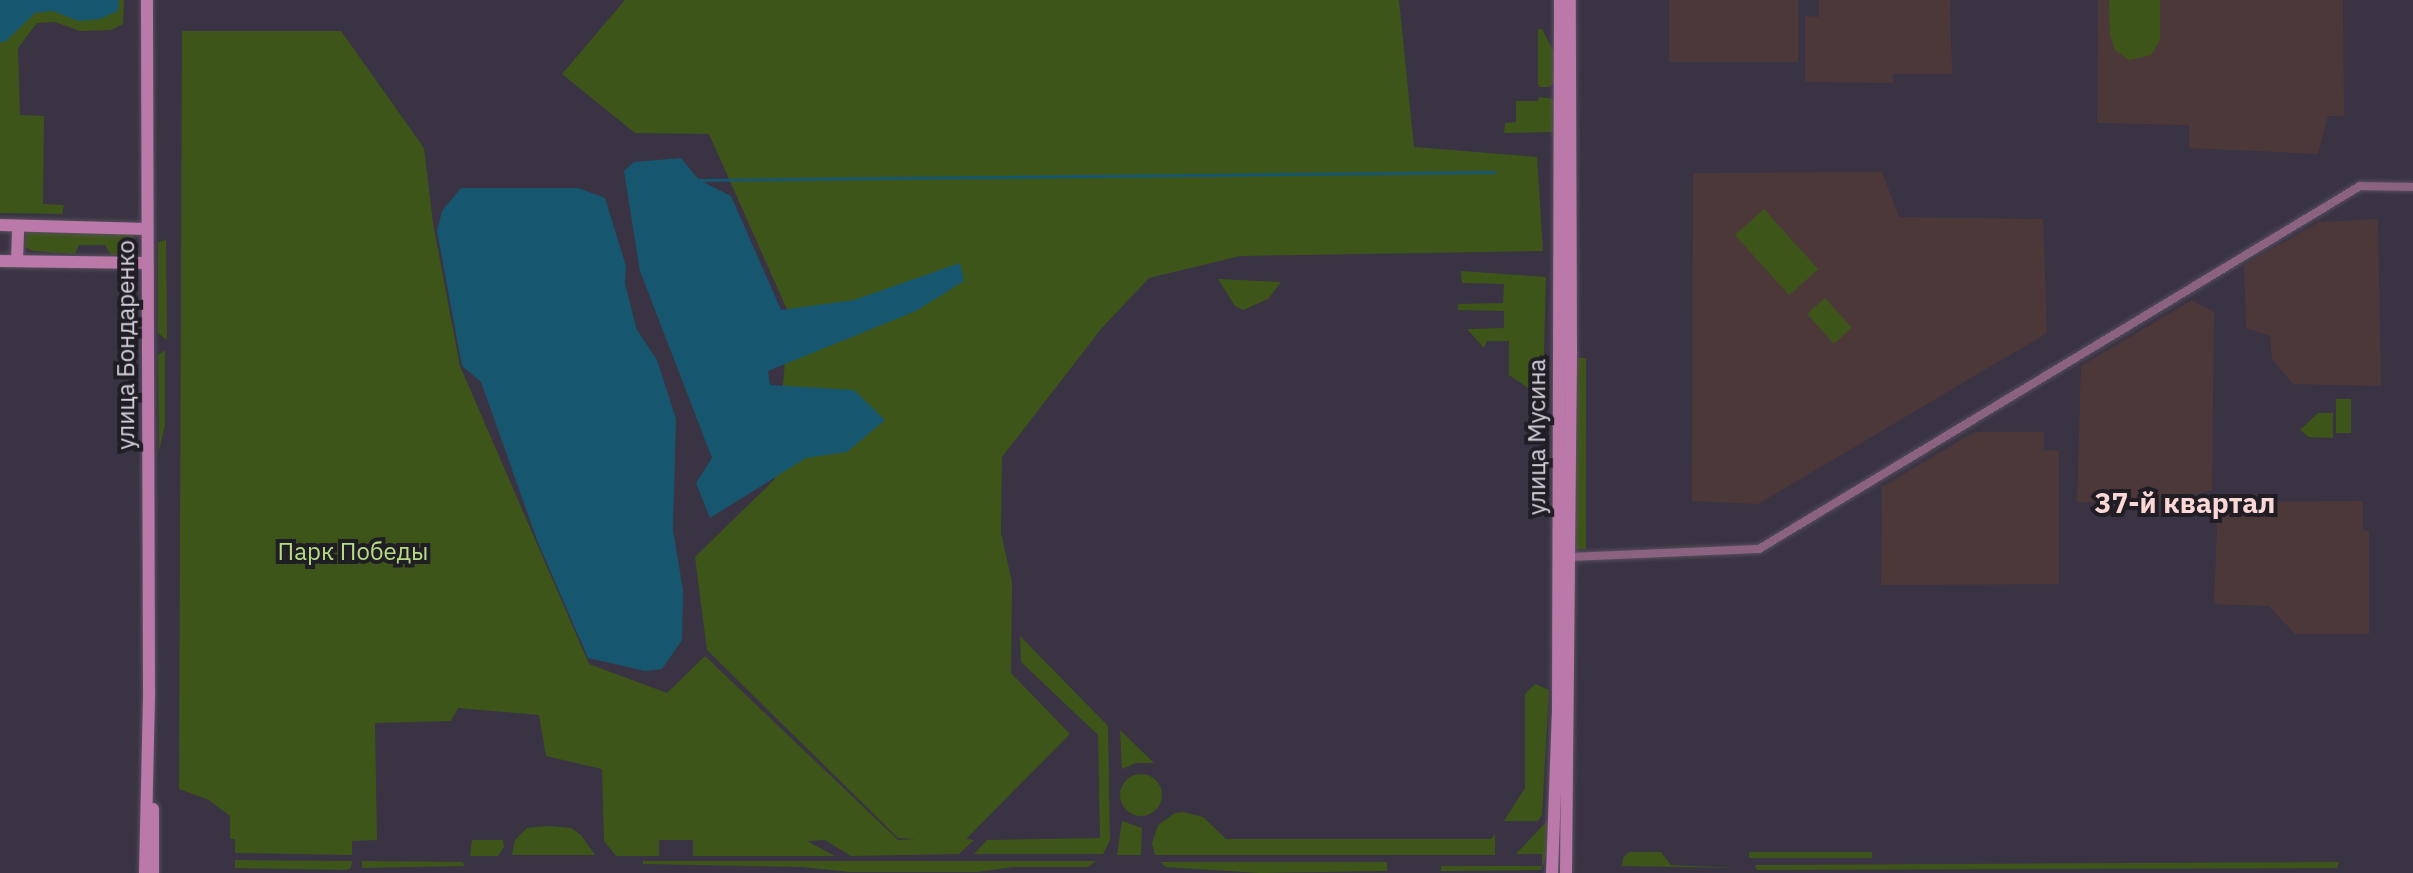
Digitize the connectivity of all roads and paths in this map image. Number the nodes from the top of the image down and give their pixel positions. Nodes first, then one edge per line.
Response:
1 (147, 0) edge
2 (1560, 0) edge
3 (1570, 0) edge
4 (2413, 187) edge
5 (0, 225) edge
6 (18, 226) junction
7 (147, 229) junction
8 (0, 261) edge
9 (17, 261) junction
10 (147, 263) junction
11 (1564, 557) junction
12 (149, 690) junction
13 (145, 873) edge
14 (153, 873) edge
15 (1552, 873) edge
16 (1566, 873) edge

1 - 7 street, улица Бондаренко
2 - 11 street, улица Мусина
3 - 11 street, улица Мусина
4 - 11 street
5 - 6 street
6 - 7 street
6 - 9 street
7 - 10 street, улица Бондаренко
8 - 9 street
9 - 10 street
10 - 12 street, улица Бондаренко
11 - 15 street, улица Мусина
11 - 16 street, улица Мусина
12 - 13 street, улица Бондаренко
12 - 14 street, улица Бондаренко

